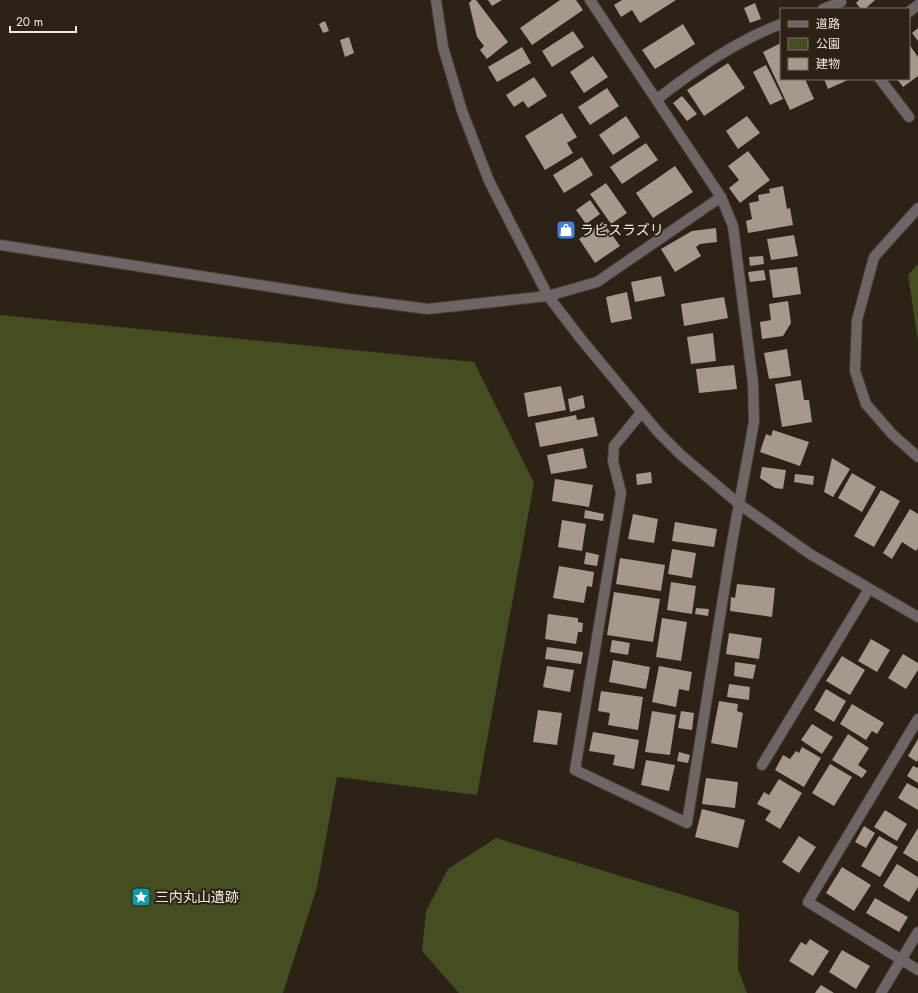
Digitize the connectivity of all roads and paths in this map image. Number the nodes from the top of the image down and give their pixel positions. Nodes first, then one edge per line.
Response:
1 (436, 0) edge
2 (590, 0) edge
3 (842, 4) edge
4 (918, 5) edge
5 (827, 8) edge
6 (910, 11) edge
7 (780, 24) edge
8 (881, 80) edge
9 (657, 99) junction
10 (909, 117) dead end
11 (721, 197) junction
12 (918, 208) edge
13 (0, 245) edge
14 (548, 296) junction
15 (641, 413) junction
16 (918, 457) edge
17 (739, 504) junction
18 (869, 589) junction
19 (918, 617) edge
20 (918, 719) edge
21 (762, 765) dead end
22 (918, 932) edge
23 (902, 959) junction
24 (918, 970) edge
25 (881, 993) edge

1 - 14 street
2 - 9 street
3 - 5 street
4 - 6 street
7 - 9 street
8 - 10 street
9 - 11 street
11 - 14 street
11 - 17 street
12 - 16 street
13 - 14 street
14 - 15 street
15 - 17 street
15 - 17 street
17 - 18 street
18 - 19 street
18 - 21 street
20 - 23 street
22 - 23 street
23 - 24 street
23 - 25 street

